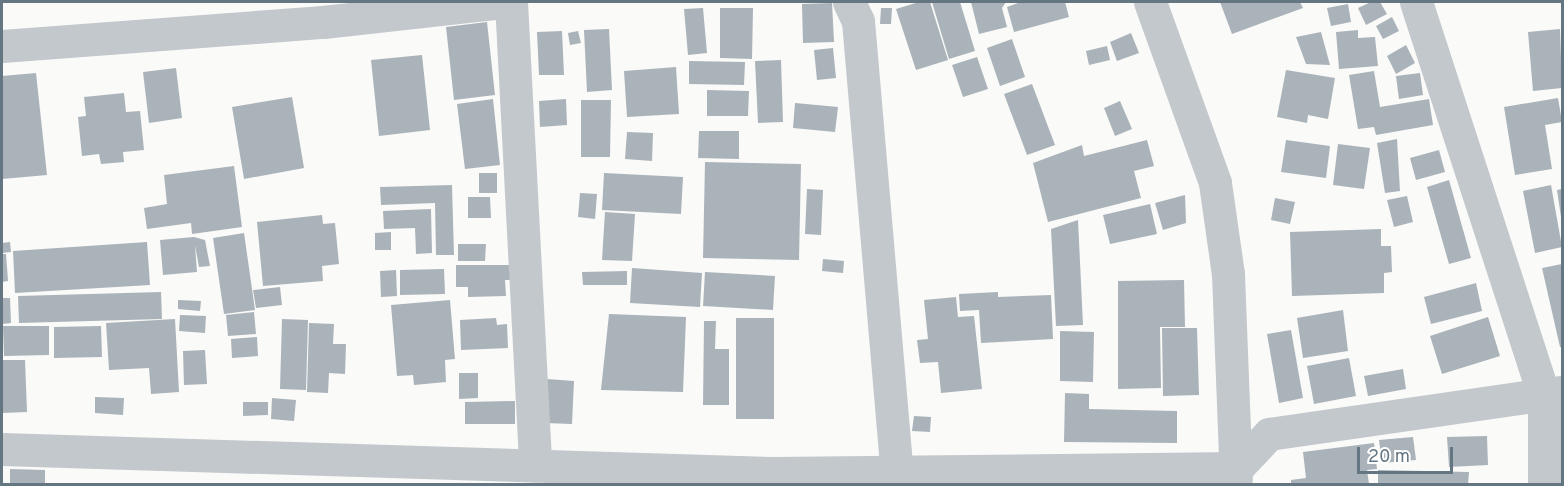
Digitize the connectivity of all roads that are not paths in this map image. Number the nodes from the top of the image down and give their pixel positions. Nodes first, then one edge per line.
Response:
1 (503, 2) edge
2 (511, 2) edge
3 (849, 2) edge
4 (1150, 2) edge
5 (1416, 2) edge
6 (323, 12) edge
7 (2, 46) edge
8 (1553, 394) edge
9 (2, 449) edge
10 (535, 465) junction
11 (897, 475) junction
12 (1237, 476) edge
13 (1544, 484) edge

1 - 6 street
2 - 10 street
3 - 11 street
4 - 12 street
5 - 8 street
6 - 7 street
8 - 12 street
8 - 13 street
9 - 10 street
10 - 11 street
11 - 12 street

